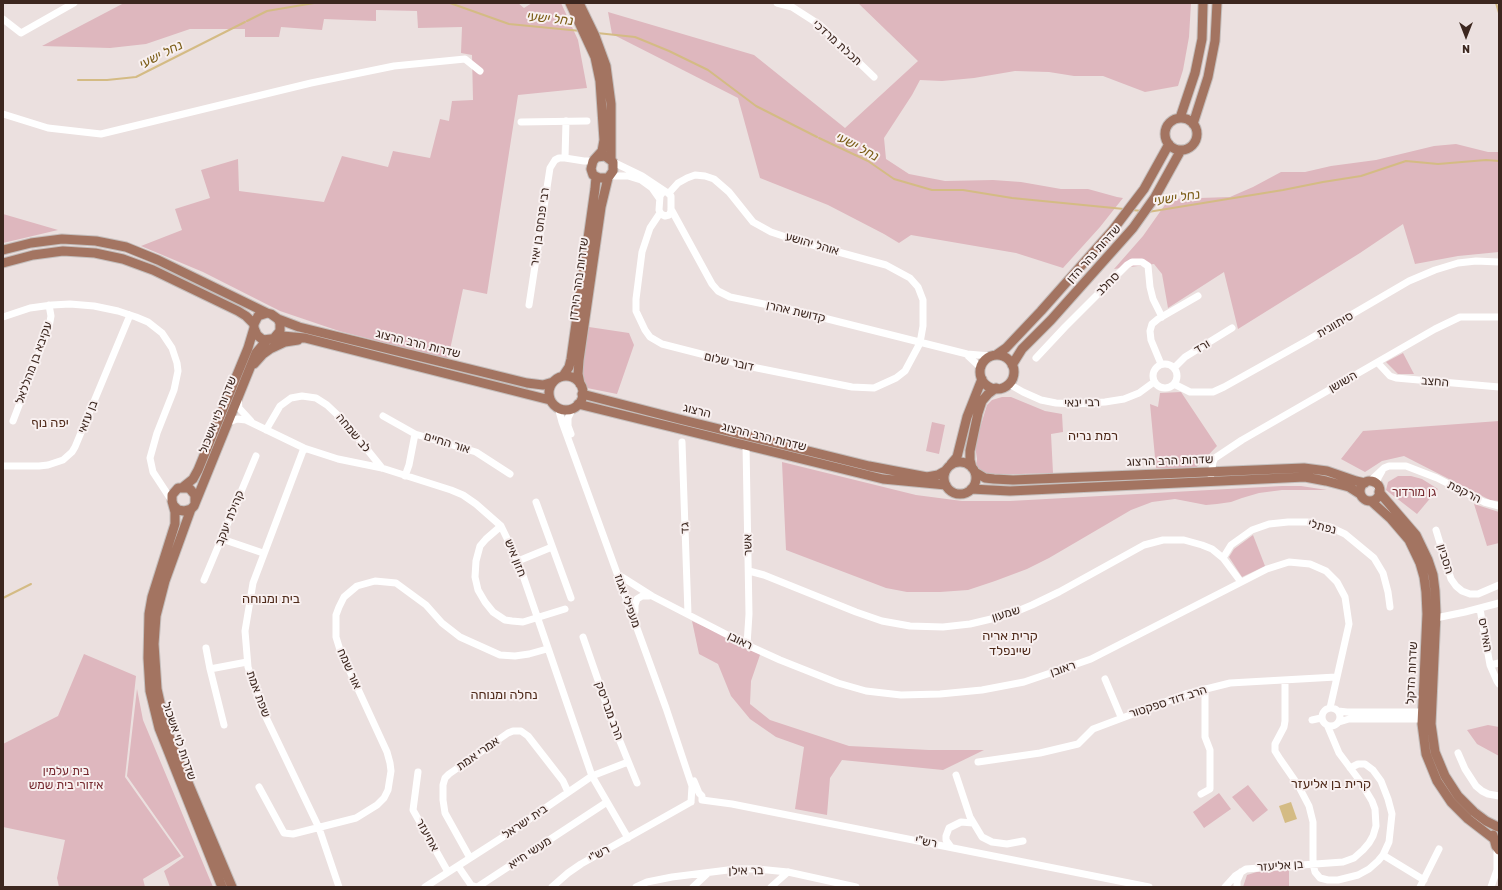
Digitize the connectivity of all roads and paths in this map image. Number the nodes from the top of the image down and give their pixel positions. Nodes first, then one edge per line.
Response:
1 (74, 3) edge
2 (570, 3) edge
3 (777, 3) edge
4 (1203, 3) edge
5 (1217, 3) edge
6 (580, 4) edge
7 (3, 19) edge
8 (600, 58) junction
9 (480, 71) dead end
10 (874, 77) dead end
11 (3, 114) edge
12 (1180, 118) junction
13 (566, 121) junction
14 (587, 121) dead end
15 (521, 122) dead end
16 (1193, 124) junction
17 (1169, 144) junction
18 (1181, 150) junction
19 (565, 158) junction
20 (612, 161) junction
21 (594, 166) junction
22 (609, 177) junction
23 (667, 192) junction
24 (660, 198) junction
25 (671, 210) junction
26 (660, 212) junction
27 (3, 250) edge
28 (3, 262) edge
29 (1499, 262) edge
30 (1198, 296) dead end
31 (49, 305) junction
32 (529, 305) dead end
33 (267, 313) junction
34 (130, 315) junction
35 (3, 317) edge
36 (1162, 317) junction
37 (1499, 317) edge
38 (278, 319) junction
39 (254, 326) junction
40 (1232, 328) dead end
41 (271, 339) junction
42 (312, 340) junction
43 (920, 343) junction
44 (967, 354) junction
45 (993, 356) junction
46 (1036, 358) dead end
47 (1378, 363) junction
48 (1161, 364) junction
49 (1012, 366) junction
50 (981, 368) junction
51 (1174, 368) junction
52 (248, 374) junction
53 (562, 376) junction
54 (982, 379) junction
55 (553, 382) junction
56 (1154, 382) junction
57 (580, 384) junction
58 (1009, 384) junction
59 (1174, 384) junction
60 (1499, 387) edge
61 (996, 388) junction
62 (582, 394) junction
63 (238, 398) junction
64 (550, 400) junction
65 (576, 406) junction
66 (558, 407) junction
67 (383, 416) dead end
68 (13, 421) dead end
69 (229, 422) junction
70 (256, 424) junction
71 (266, 430) junction
72 (415, 434) junction
73 (682, 442) dead end
74 (746, 445) junction
75 (304, 448) junction
76 (256, 456) dead end
77 (3, 466) edge
78 (382, 468) junction
79 (948, 468) junction
80 (1384, 468) junction
81 (973, 470) junction
82 (1211, 472) junction
83 (510, 474) dead end
84 (405, 476) junction
85 (157, 479) junction
86 (1211, 481) junction
87 (1367, 482) junction
88 (946, 485) junction
89 (181, 488) junction
90 (971, 489) junction
91 (1378, 489) junction
92 (1360, 494) junction
93 (1371, 501) junction
94 (536, 502) dead end
95 (172, 503) junction
96 (193, 505) junction
97 (1499, 506) edge
98 (501, 526) junction
99 (1436, 530) dead end
100 (222, 539) junction
101 (552, 548) junction
102 (263, 553) junction
103 (1223, 558) junction
104 (518, 562) junction
105 (749, 571) junction
106 (622, 577) junction
107 (204, 580) dead end
108 (1241, 582) junction
109 (1499, 585) edge
110 (652, 596) junction
111 (571, 598) dead end
112 (1499, 603) edge
113 (1390, 607) dead end
114 (565, 609) dead end
115 (1480, 609) junction
116 (635, 612) junction
117 (688, 614) junction
118 (538, 618) junction
119 (1431, 619) junction
120 (582, 637) dead end
121 (747, 645) junction
122 (206, 648) dead end
123 (547, 649) junction
124 (247, 662) junction
125 (1499, 663) edge
126 (1490, 664) junction
127 (210, 669) junction
128 (1336, 677) junction
129 (1105, 679) dead end
130 (1284, 681) junction
131 (1499, 684) edge
132 (1205, 689) junction
133 (1330, 708) junction
134 (1338, 711) junction
135 (1425, 716) junction
136 (1122, 717) junction
137 (1322, 718) junction
138 (1312, 720) dead end
139 (1340, 722) junction
140 (224, 725) dead end
141 (1328, 726) junction
142 (1458, 754) dead end
143 (628, 762) junction
144 (978, 762) dead end
145 (1350, 768) junction
146 (418, 772) dead end
147 (956, 775) dead end
148 (592, 776) junction
149 (637, 783) dead end
150 (259, 787) dead end
151 (568, 792) junction
152 (1201, 794) dead end
153 (1499, 796) edge
154 (696, 797) junction
155 (607, 802) junction
156 (973, 823) junction
157 (1499, 827) edge
158 (319, 828) junction
159 (628, 838) junction
160 (1023, 841) dead end
161 (1497, 846) edge
162 (951, 847) junction
163 (1439, 849) dead end
164 (1383, 855) junction
165 (470, 858) junction
166 (1313, 864) junction
167 (458, 866) junction
168 (1499, 867) edge
169 (1246, 868) junction
170 (448, 872) junction
171 (788, 872) junction
172 (708, 873) junction
173 (1494, 878) junction
174 (1424, 880) junction
175 (851, 886) edge
176 (222, 887) edge
177 (232, 887) edge
178 (339, 887) edge
179 (425, 887) edge
180 (552, 887) edge
181 (636, 887) edge
182 (693, 887) edge
183 (771, 887) edge
184 (1146, 887) edge
185 (1226, 887) edge
186 (1232, 887) edge
187 (1237, 887) edge
188 (1420, 887) edge
189 (1492, 887) edge

1 - 7 street
2 - 8 main road, שדרות נהר הירדן
3 - 10 street, תכלת מרדכי
4 - 12 main road
5 - 16 main road
6 - 8 main road, שדרות נהר הירדן
8 - 20 main road, שדרות נהר הירדן
8 - 21 main road, שדרות נהר הירדן
9 - 11 street
12 - 16 main road
12 - 17 main road
13 - 14 street
13 - 15 street
13 - 19 street
16 - 18 main road
17 - 18 main road
17 - 45 main road, שדרות נהר הדן
18 - 49 main road, שדרות נהר הדן
19 - 21 street
19 - 32 street, רבי פנחס בן יאיר
20 - 21 main road
20 - 22 main road
20 - 23 street
21 - 22 main road
21 - 53 main road, שדרות נהר הירדן
22 - 24 street
22 - 57 main road, שדרות נהר הירדן
23 - 24 street, אוהל יהושע
23 - 25 street
23 - 43 street, אוהל יהושע
24 - 26 street
25 - 26 street
25 - 43 street, קדושת אהרן
26 - 43 street, דובר שלום
27 - 33 main road
28 - 39 main road
29 - 59 street, סיתוונית
30 - 36 street
31 - 34 street
31 - 35 street
31 - 68 street, עקיבא בן מהללאל
33 - 38 main road
33 - 39 main road
34 - 77 street, בן עזאי
34 - 85 street
36 - 46 street, סחלב
36 - 48 street
37 - 47 street, השושן
38 - 41 main road
38 - 55 main road, שדרות הרב הרצוג
39 - 41 main road
39 - 89 main road, שדרות לוי אשכול
40 - 51 street, ורד
41 - 42 main road, שדרות הרב הרצוג
41 - 52 main road, שדרות לוי אשכול
42 - 52 main road
42 - 64 main road, שדרות הרב הרצוג
43 - 44 street, קדושת אהרן
44 - 45 street, קדושת אהרן
44 - 50 street
45 - 49 main road
45 - 50 main road
47 - 60 street, החצב
47 - 82 street, השושן
48 - 51 street
48 - 56 street
49 - 58 main road
50 - 54 main road
51 - 59 street
52 - 63 main road, שדרות לוי אשכול
53 - 55 main road
53 - 57 main road
54 - 61 main road
54 - 79 main road
55 - 64 main road
56 - 58 street, רבי ינאי
56 - 59 street
57 - 62 main road
58 - 61 main road
61 - 81 main road
62 - 65 main road
62 - 79 main road, הרצוג
63 - 69 main road, שדרות לוי אשכול
63 - 70 street, חזון איש
64 - 66 main road
65 - 66 main road
65 - 74 main road, שדרות הרב הרצוג
65 - 106 street, מעפילי אגוז
66 - 154 street, מעפילי אגוז
67 - 72 street, אור החיים
69 - 70 street, חזון איש
69 - 96 main road, שדרות לוי אשכול
70 - 71 street, חזון איש
71 - 75 street, חזון איש
71 - 78 street, לב שמחה
72 - 83 street, אור החיים
72 - 84 street
73 - 117 street, גד
74 - 88 main road, שדרות הרב הרצוג
74 - 105 street, אשר
75 - 78 street, חזון איש
75 - 102 street, שפת אמת
76 - 100 street, קהילת יעקב
78 - 84 street, חזון איש
79 - 81 main road
79 - 88 main road
80 - 87 street
80 - 91 street
80 - 97 street, הרקפת
81 - 82 main road, שדרות הרב הרצוג
81 - 90 main road
82 - 86 street, השושן
82 - 87 main road, שדרות הרב הרצוג
84 - 98 street, חזון איש
85 - 89 street
85 - 95 street
86 - 90 main road, שדרות הרב הרצוג
86 - 92 main road, שדרות הרב הרצוג
87 - 91 main road
87 - 92 main road
88 - 90 main road
89 - 95 main road
89 - 96 main road
91 - 93 main road
91 - 119 main road, שדרות הדקל
92 - 93 main road
93 - 119 main road, שדרות הדקל
94 - 101 street
95 - 96 main road
95 - 176 main road, שדרות לוי אשכול
96 - 177 main road, שדרות לוי אשכול
98 - 104 street, חזון איש
98 - 118 street
99 - 109 street, הסביון
100 - 102 street
100 - 107 street, קהילת יעקב
101 - 104 street
101 - 111 street
102 - 124 street, שפת אמת
103 - 105 street, שמעון
103 - 108 street, שמעון
103 - 113 street, נפתלי
104 - 118 street, חזון איש
105 - 121 street, אשר
106 - 110 street, ראובן
106 - 116 street, מעפילי אגוז
108 - 121 street, ראובן
108 - 128 street, ראובן
110 - 116 street
110 - 117 street, ראובן
112 - 115 street
114 - 118 street
115 - 119 street
115 - 126 street, האיריס
116 - 154 street, מעפילי אגוז
117 - 121 street, ראובן
118 - 123 street, חזון איש
119 - 135 main road, שדרות הדקל
120 - 143 street, הרב מבריסק
122 - 127 street
123 - 148 street, חזון איש
123 - 158 street, אור שמח
124 - 127 street
124 - 158 street, שפת אמת
125 - 126 street
126 - 131 street, האיריס
127 - 140 street
128 - 130 street, הרב דוד ספקטור
128 - 133 street, ראובן
129 - 136 street
130 - 132 street, הרב דוד ספקטור
130 - 166 street
132 - 136 street, הרב דוד ספקטור
132 - 152 street
133 - 134 street
133 - 137 street
134 - 135 street
134 - 139 street
135 - 139 street
135 - 157 main road, שדרות הדקל
135 - 161 main road, שדרות הדקל
136 - 144 street, הרב דוד ספקטור
137 - 138 street
137 - 141 street
139 - 141 street
141 - 145 street, בן אליעזר
142 - 153 street
143 - 148 street, בית ישראל
143 - 149 street, הרב מבריסק
145 - 164 street, בן אליעזר
145 - 166 street, בן אליעזר
146 - 170 street, אחיעזר
147 - 156 street
148 - 151 street, בית ישראל
148 - 155 street, חזון איש
150 - 158 street, אור שמח
151 - 165 street, בית ישראל
151 - 165 street, אמרי אמת
154 - 159 street, רש"י
154 - 162 street, רש"י
155 - 159 street, חזון איש
155 - 167 street, מעשי חייא
156 - 160 street
156 - 162 street
157 - 161 main road
158 - 178 street, שפת אמת
159 - 180 street, רש"י
161 - 173 street
162 - 184 street, רש"י
163 - 174 street
164 - 166 street, בן אליעזר
164 - 174 street
165 - 167 street, בית ישראל
166 - 169 street, בן אליעזר
167 - 170 street, בית ישראל
168 - 173 street
169 - 185 street, בן אליעזר
169 - 187 street, בן אליעזר
170 - 179 street, בית ישראל
171 - 172 street, בר אילן
171 - 175 street, בר אילן
171 - 183 street
172 - 181 street, בר אילן
172 - 182 street
173 - 189 street
174 - 188 street
185 - 186 street

